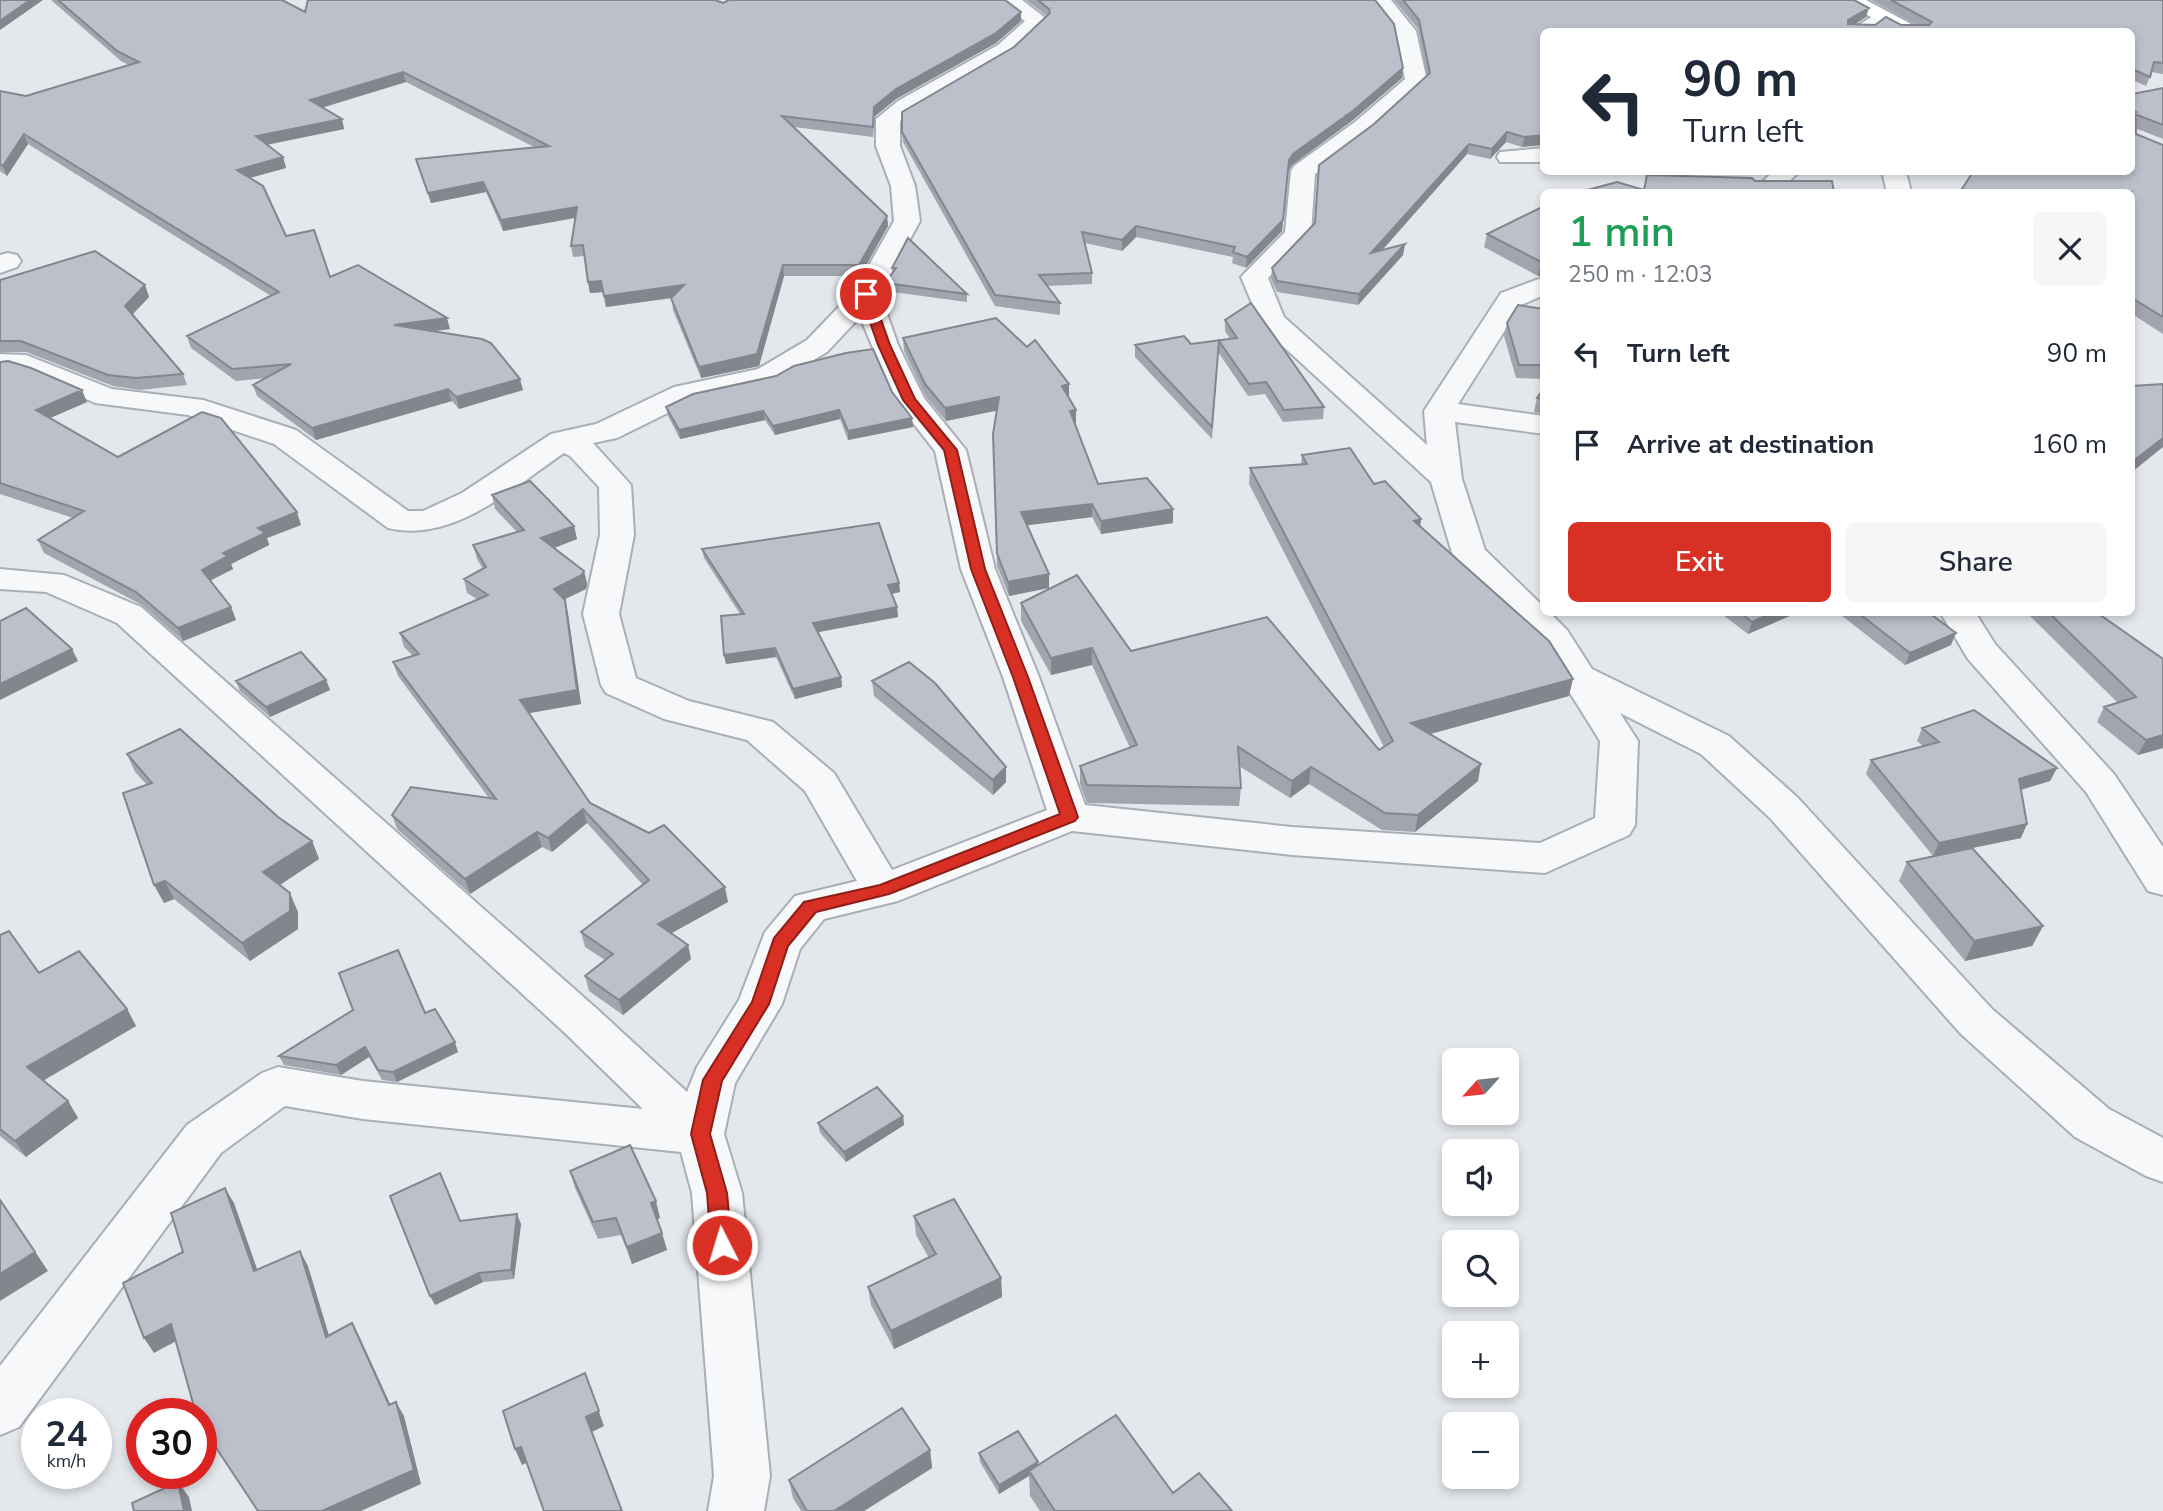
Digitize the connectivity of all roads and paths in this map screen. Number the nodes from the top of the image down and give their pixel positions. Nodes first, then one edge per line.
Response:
1 (1008, 0) edge
2 (1380, 0) edge
3 (1855, 0) edge
4 (1883, 16) junction
5 (1864, 28) edge
6 (1908, 28) edge
7 (1540, 155) edge
8 (1510, 157) dead end
9 (1783, 175) edge
10 (1767, 189) edge
11 (1540, 287) edge
12 (866, 294) junction
13 (0, 362) edge
14 (1439, 411) junction
15 (1540, 424) edge
16 (562, 441) junction
17 (1446, 479) junction
18 (0, 579) edge
19 (1959, 616) edge
20 (1578, 676) junction
21 (1069, 817) junction
22 (2163, 880) edge
23 (883, 890) junction
24 (701, 1134) junction
25 (2163, 1162) edge
26 (0, 1409) edge
27 (736, 1511) edge

1 - 12 street
2 - 17 street
3 - 4 main road
4 - 5 street
4 - 6 main road
7 - 8 street
9 - 10 street
11 - 14 street
12 - 16 street
12 - 21 street
13 - 16 street
14 - 15 street
14 - 17 street
16 - 23 street
17 - 20 street
18 - 24 street
19 - 22 street
20 - 21 street
20 - 25 street
21 - 23 street
23 - 24 street
24 - 26 street
24 - 27 street

